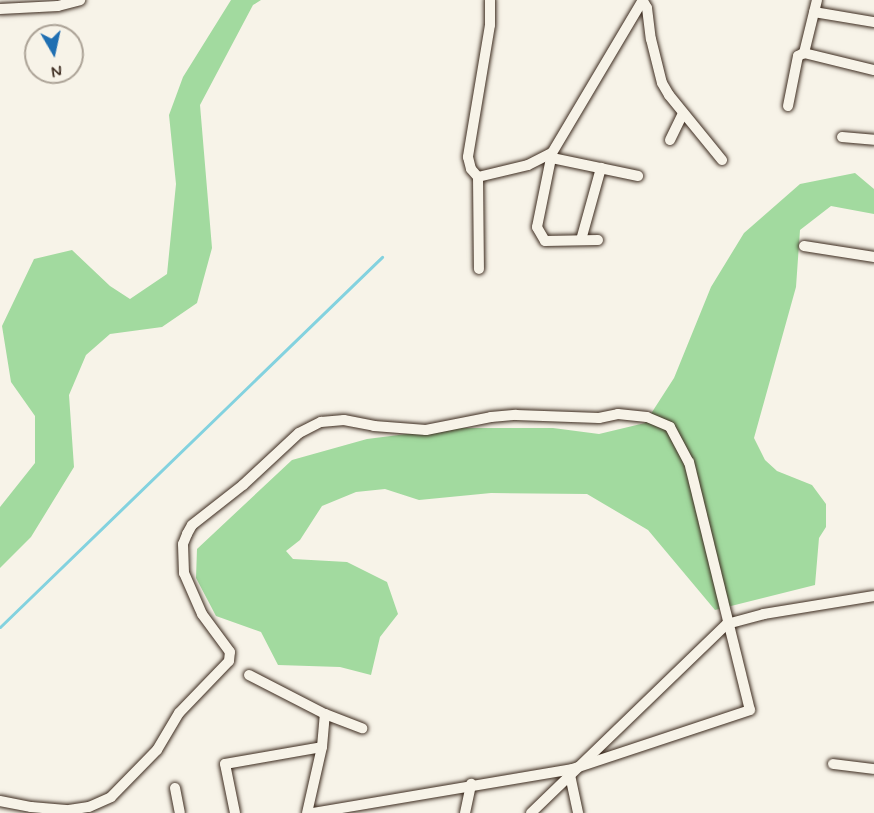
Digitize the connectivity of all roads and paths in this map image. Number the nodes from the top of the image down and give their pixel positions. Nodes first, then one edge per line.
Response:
1 (80, 0) edge
2 (490, 0) edge
3 (643, 0) edge
4 (817, 0) edge
5 (0, 9) edge
6 (814, 12) junction
7 (874, 22) edge
8 (804, 53) junction
9 (874, 70) edge
10 (788, 106) dead end
11 (683, 113) junction
12 (842, 138) dead end
13 (669, 140) dead end
14 (874, 140) edge
15 (552, 155) junction
16 (722, 160) dead end
17 (601, 168) junction
18 (638, 176) dead end
19 (478, 177) junction
20 (581, 240) junction
21 (598, 240) dead end
22 (804, 246) dead end
23 (874, 257) edge
24 (479, 269) dead end
25 (874, 596) edge
26 (728, 624) junction
27 (249, 675) dead end
28 (325, 714) junction
29 (363, 728) dead end
30 (322, 747) junction
31 (833, 764) dead end
32 (874, 769) edge
33 (572, 772) junction
34 (471, 784) junction
35 (175, 788) dead end
36 (0, 801) edge
37 (180, 813) edge
38 (235, 813) edge
39 (307, 813) edge
40 (312, 813) edge
41 (465, 813) edge
42 (531, 813) edge
43 (578, 813) edge

1 - 5 street
2 - 19 street
3 - 11 street
3 - 15 street
4 - 6 street
6 - 7 street
6 - 8 street
8 - 9 street
8 - 10 street
11 - 13 street
11 - 16 street
12 - 14 street
15 - 17 street
15 - 19 street
15 - 20 street
17 - 18 street
17 - 20 street
19 - 24 street
20 - 21 street
22 - 23 street
25 - 26 street
26 - 33 street
26 - 33 street
26 - 36 street
27 - 28 street
28 - 29 street
28 - 30 street
30 - 38 street
30 - 39 street
31 - 32 street
33 - 34 street
33 - 42 street
33 - 43 street
34 - 40 street
34 - 41 street
35 - 37 street

